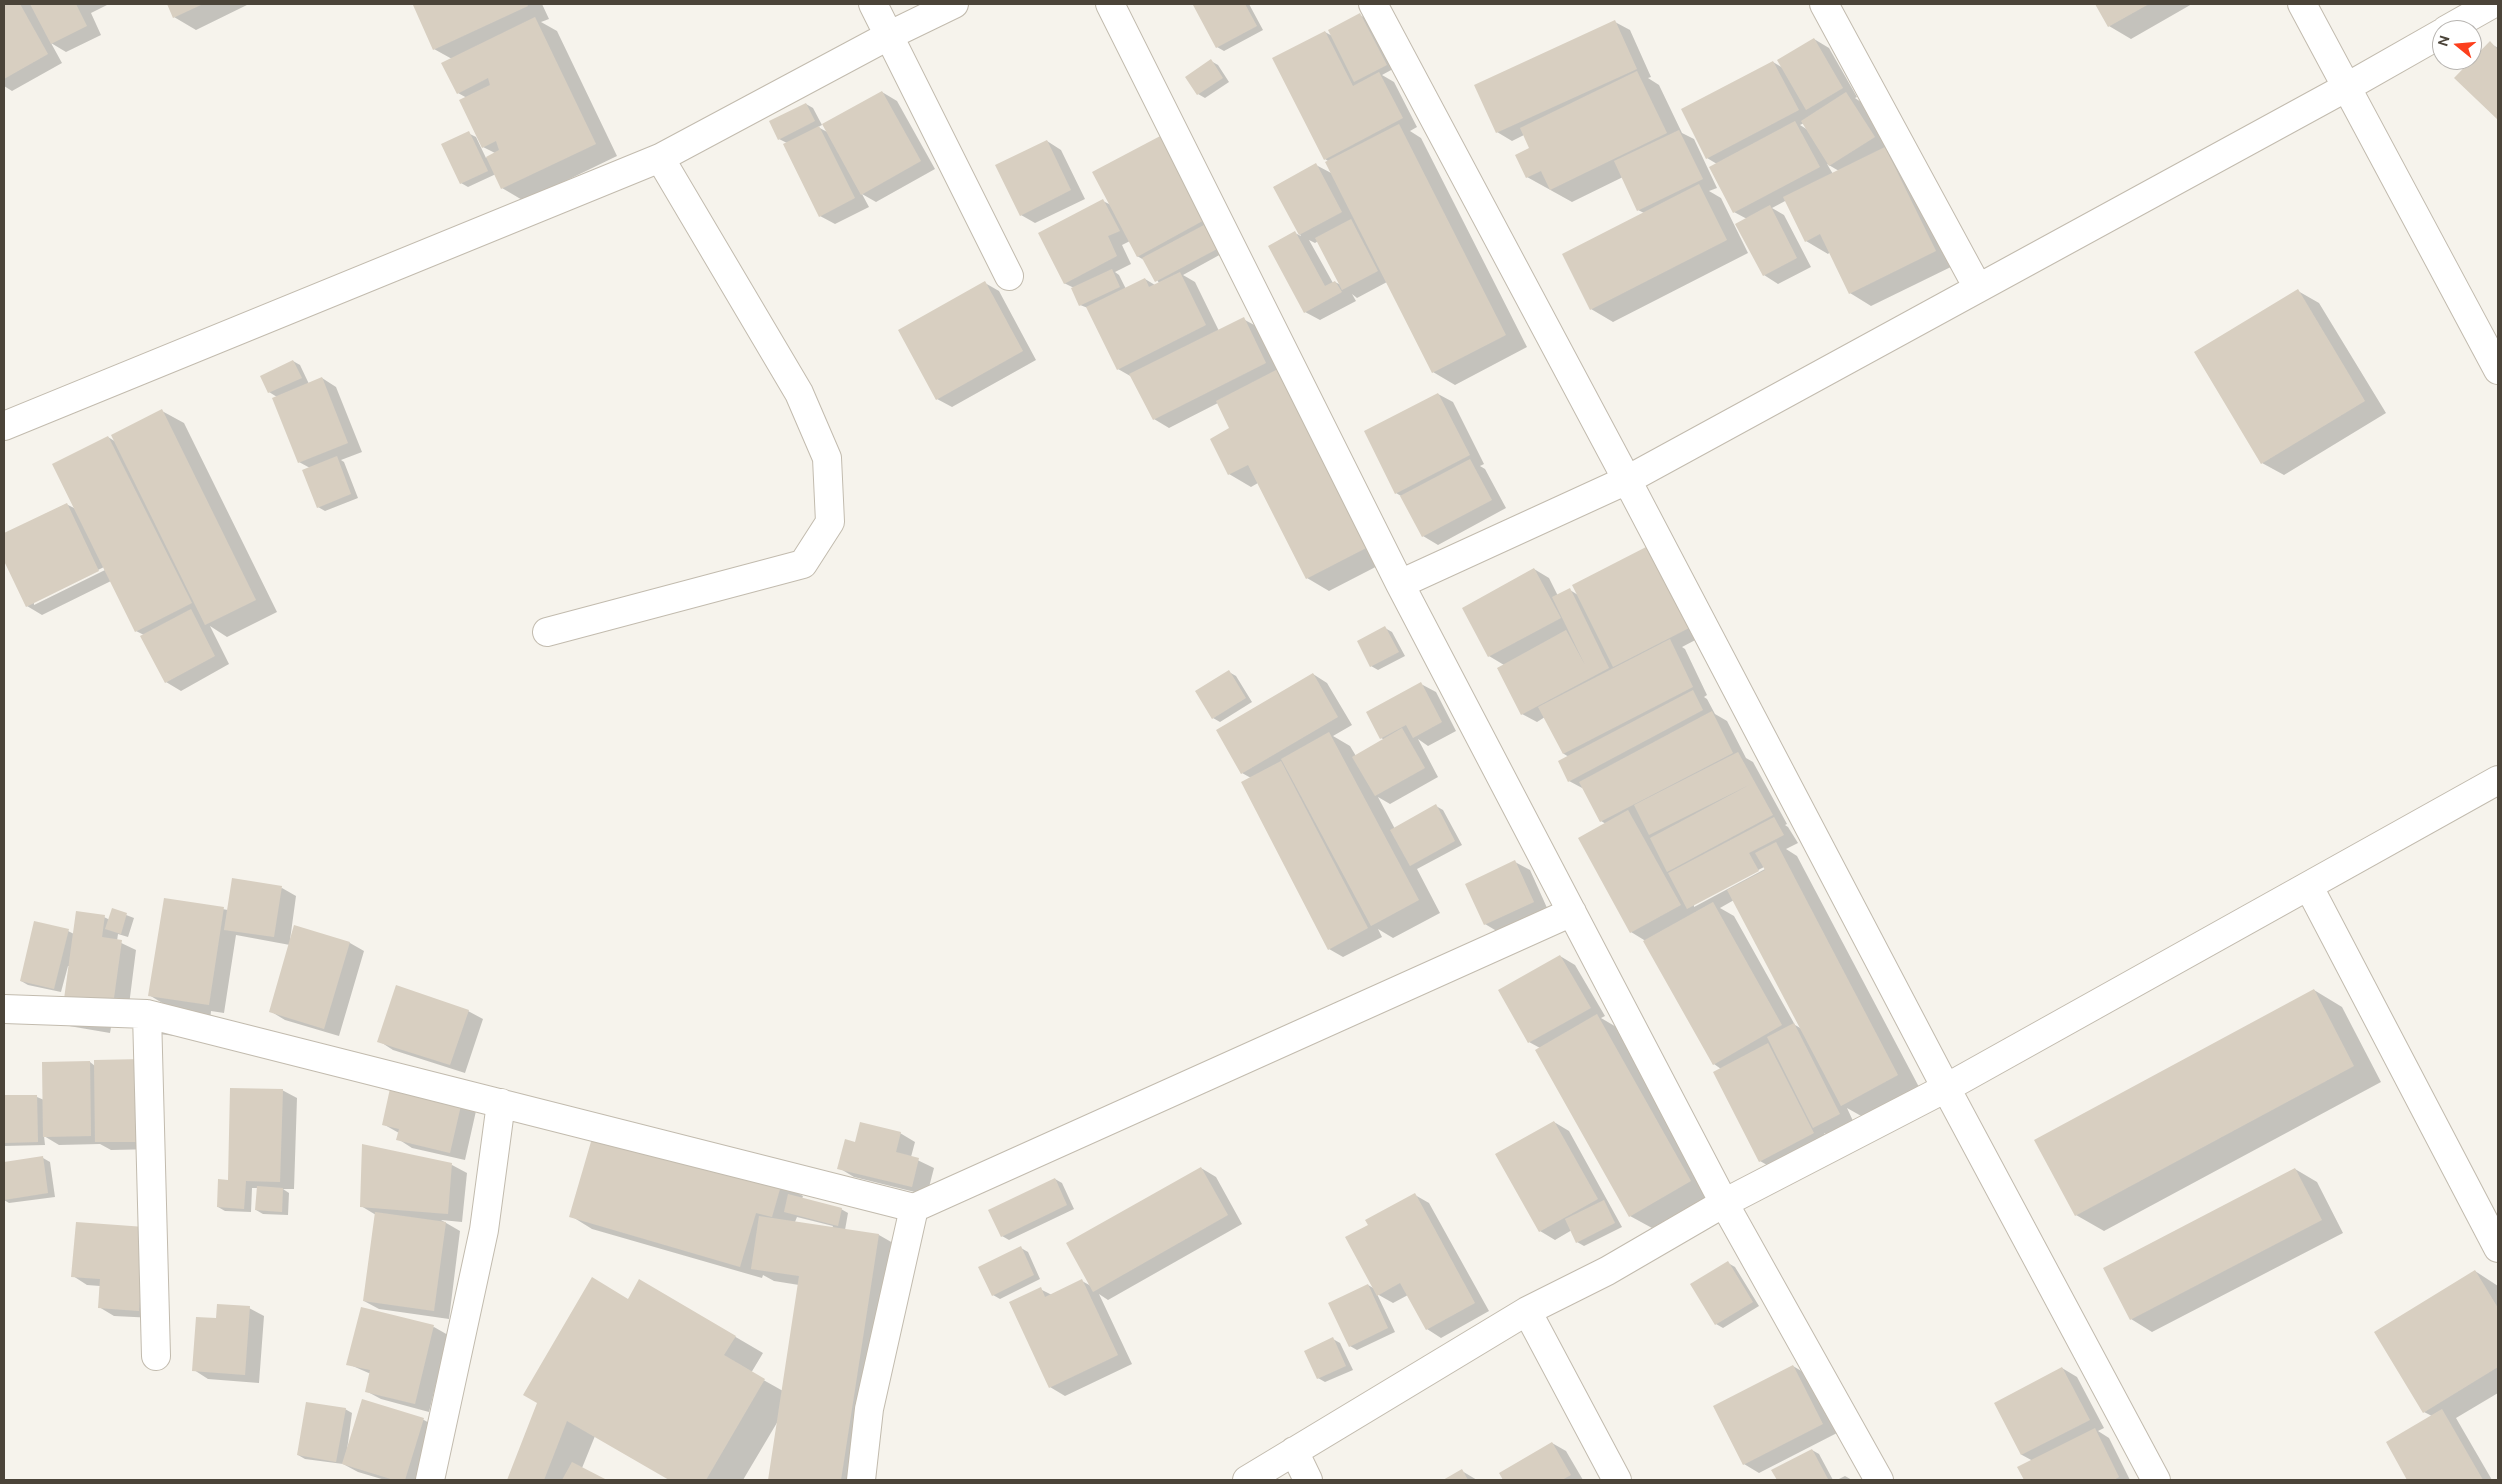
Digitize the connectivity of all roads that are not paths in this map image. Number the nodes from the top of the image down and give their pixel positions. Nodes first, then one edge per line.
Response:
1 (873, 4) edge
2 (954, 4) edge
3 (1110, 4) edge
4 (1373, 4) edge
5 (1824, 4) edge
6 (2302, 4) edge
7 (2492, 4) edge
8 (2464, 20) edge
9 (890, 35) junction
10 (2432, 38) edge
11 (2347, 87) junction
12 (660, 158) junction
13 (1009, 276) dead end
14 (1978, 288) junction
15 (2498, 370) edge
16 (4, 426) edge
17 (1627, 480) junction
18 (1400, 584) junction
19 (547, 632) dead end
20 (2498, 780) edge
21 (2309, 887) junction
22 (1572, 912) junction
23 (4, 1009) edge
24 (147, 1014) junction
25 (1946, 1088) junction
26 (501, 1102) junction
27 (1724, 1204) junction
28 (914, 1208) junction
29 (2498, 1248) edge
30 (1527, 1311) junction
31 (156, 1356) dead end
32 (1294, 1452) junction
33 (430, 1480) edge
34 (860, 1480) edge
35 (1247, 1480) edge
36 (1308, 1480) edge
37 (1617, 1480) edge
38 (1879, 1480) edge
39 (2156, 1480) edge

1 - 9 street
2 - 9 street
3 - 18 street
4 - 17 street
5 - 14 street
6 - 11 street
7 - 8 street
9 - 12 street
9 - 13 street
10 - 11 street
11 - 14 street
11 - 15 street
12 - 16 street
12 - 19 street
14 - 17 street
17 - 18 street
17 - 25 street
18 - 22 street
20 - 21 street
21 - 25 street
21 - 29 street
22 - 27 street
22 - 28 street
23 - 24 street
24 - 26 street
24 - 31 street
25 - 27 street
25 - 39 street
26 - 28 street
26 - 33 street
27 - 30 street
27 - 38 street
28 - 34 street
30 - 32 street
30 - 37 street
32 - 35 street
32 - 36 street

